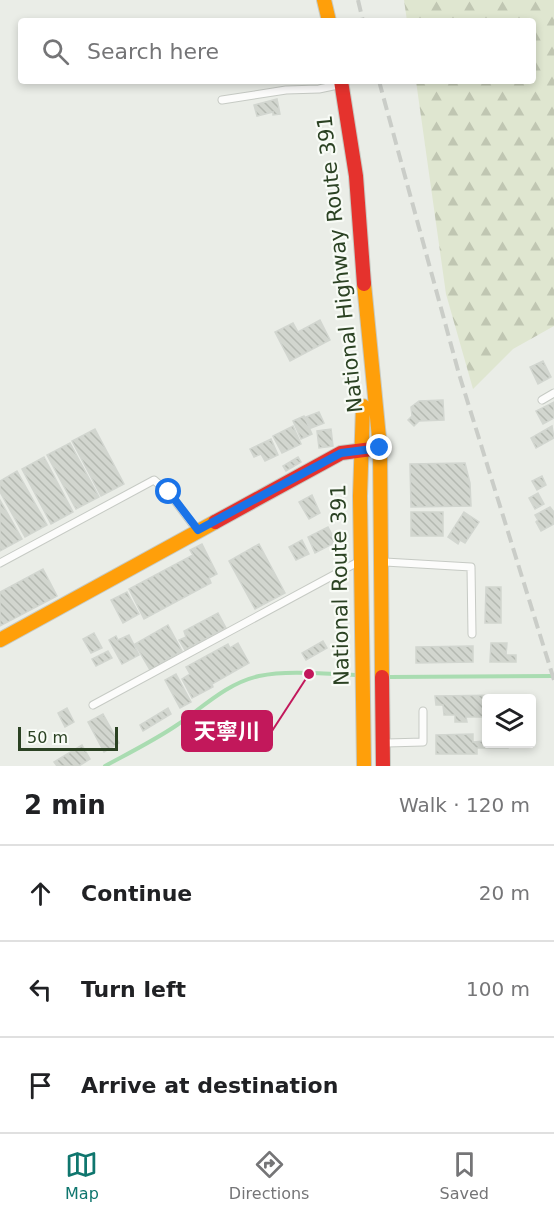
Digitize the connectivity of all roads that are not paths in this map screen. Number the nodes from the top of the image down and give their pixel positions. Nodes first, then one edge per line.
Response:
1 (324, 0) edge
2 (328, 18) edge
3 (338, 84) edge
4 (342, 84) edge
5 (222, 100) dead end
6 (367, 331) junction
7 (554, 393) edge
8 (542, 400) dead end
9 (380, 448) junction
10 (360, 451) junction
11 (198, 530) junction
12 (360, 561) junction
13 (381, 562) junction
14 (0, 563) edge
15 (472, 634) dead end
16 (0, 640) edge
17 (93, 705) dead end
18 (423, 711) dead end
19 (384, 743) junction
20 (364, 744) junction
21 (364, 766) edge
22 (383, 766) edge

1 - 2 main road
3 - 5 lane
4 - 6 main road, National Highway Route 391
6 - 9 main road, National Highway Route 391
6 - 10 main road, National Route 391
7 - 8 lane
9 - 10 main road
9 - 13 main road, National Highway Route 391
10 - 11 main road
10 - 12 main road, National Route 391
11 - 14 lane
11 - 16 main road
12 - 13 lane
12 - 17 lane
12 - 20 main road, National Route 391
13 - 15 lane
13 - 19 main road, National Highway Route 391
18 - 19 lane
19 - 20 lane
19 - 22 main road, National Highway Route 391
20 - 21 main road, National Route 391

